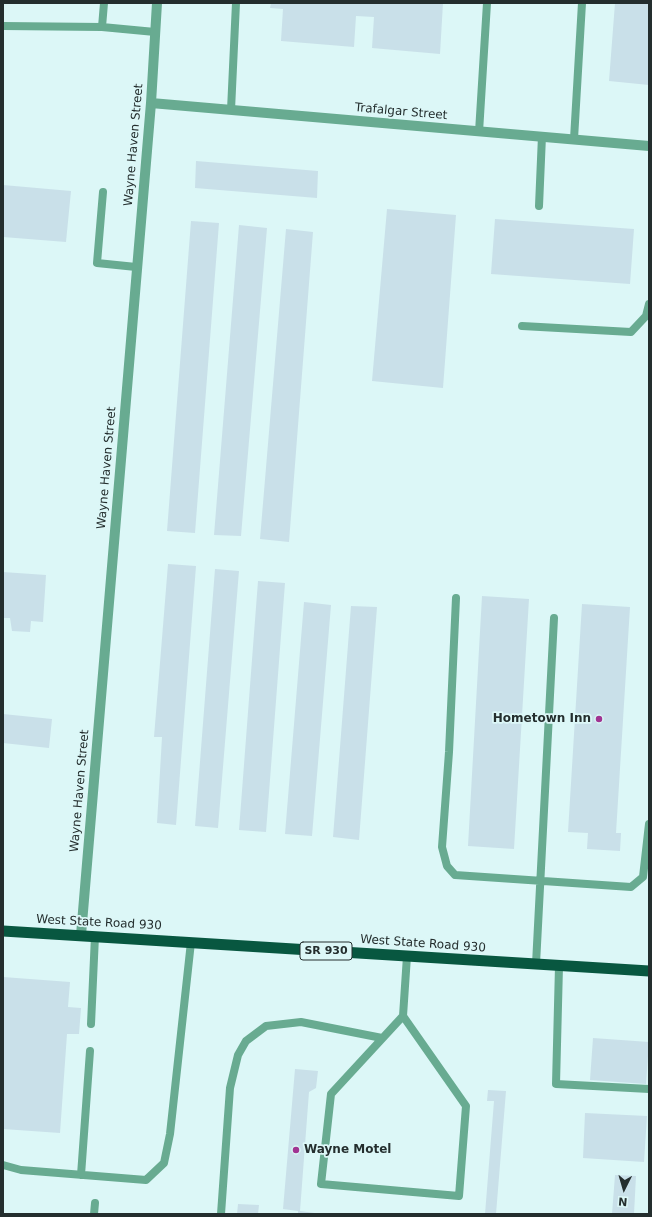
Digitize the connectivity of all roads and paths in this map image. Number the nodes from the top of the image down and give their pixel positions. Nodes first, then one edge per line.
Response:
1 (104, 3) edge
2 (157, 3) edge
3 (236, 3) edge
4 (487, 3) edge
5 (582, 3) edge
6 (3, 26) edge
7 (102, 27) junction
8 (155, 32) junction
9 (151, 102) junction
10 (231, 110) junction
11 (479, 132) junction
12 (542, 136) junction
13 (574, 139) junction
14 (649, 146) edge
15 (103, 192) dead end
16 (539, 206) dead end
17 (136, 267) junction
18 (649, 304) edge
19 (522, 326) dead end
20 (456, 598) dead end
21 (554, 618) dead end
22 (649, 824) edge
23 (539, 882) junction
24 (3, 931) edge
25 (82, 935) junction
26 (95, 936) junction
27 (191, 942) junction
28 (407, 956) junction
29 (536, 964) junction
30 (559, 966) junction
31 (649, 971) edge
32 (403, 1016) junction
33 (91, 1024) dead end
34 (382, 1038) junction
35 (90, 1051) dead end
36 (649, 1089) edge
37 (3, 1165) edge
38 (81, 1175) junction
39 (95, 1203) dead end
40 (94, 1214) edge
41 (221, 1214) edge

1 - 7 lane
2 - 8 street, Wayne Haven Street
3 - 10 lane
4 - 11 lane
5 - 13 lane
6 - 7 lane
7 - 8 lane
8 - 9 street, Wayne Haven Street
9 - 10 street, Trafalgar Street
9 - 17 street, Wayne Haven Street
10 - 11 street, Trafalgar Street
11 - 12 street, Trafalgar Street
12 - 13 street, Trafalgar Street
12 - 16 lane
13 - 14 street, Trafalgar Street
15 - 17 lane
17 - 25 street, Wayne Haven Street
18 - 19 lane
20 - 23 lane
21 - 23 lane
22 - 23 lane
23 - 29 lane
24 - 25 highway, West State Road 930 / SR 930
25 - 26 highway, West State Road 930 / SR 930
26 - 27 highway, West State Road 930 / SR 930
26 - 33 lane
27 - 28 highway, West State Road 930 / SR 930
27 - 38 lane
28 - 29 highway, West State Road 930 / SR 930
28 - 32 lane
29 - 30 highway, West State Road 930 / SR 930
30 - 31 highway, West State Road 930 / SR 930
30 - 36 lane
32 - 34 lane
32 - 34 lane
34 - 41 lane
35 - 38 lane
37 - 38 lane
39 - 40 lane

